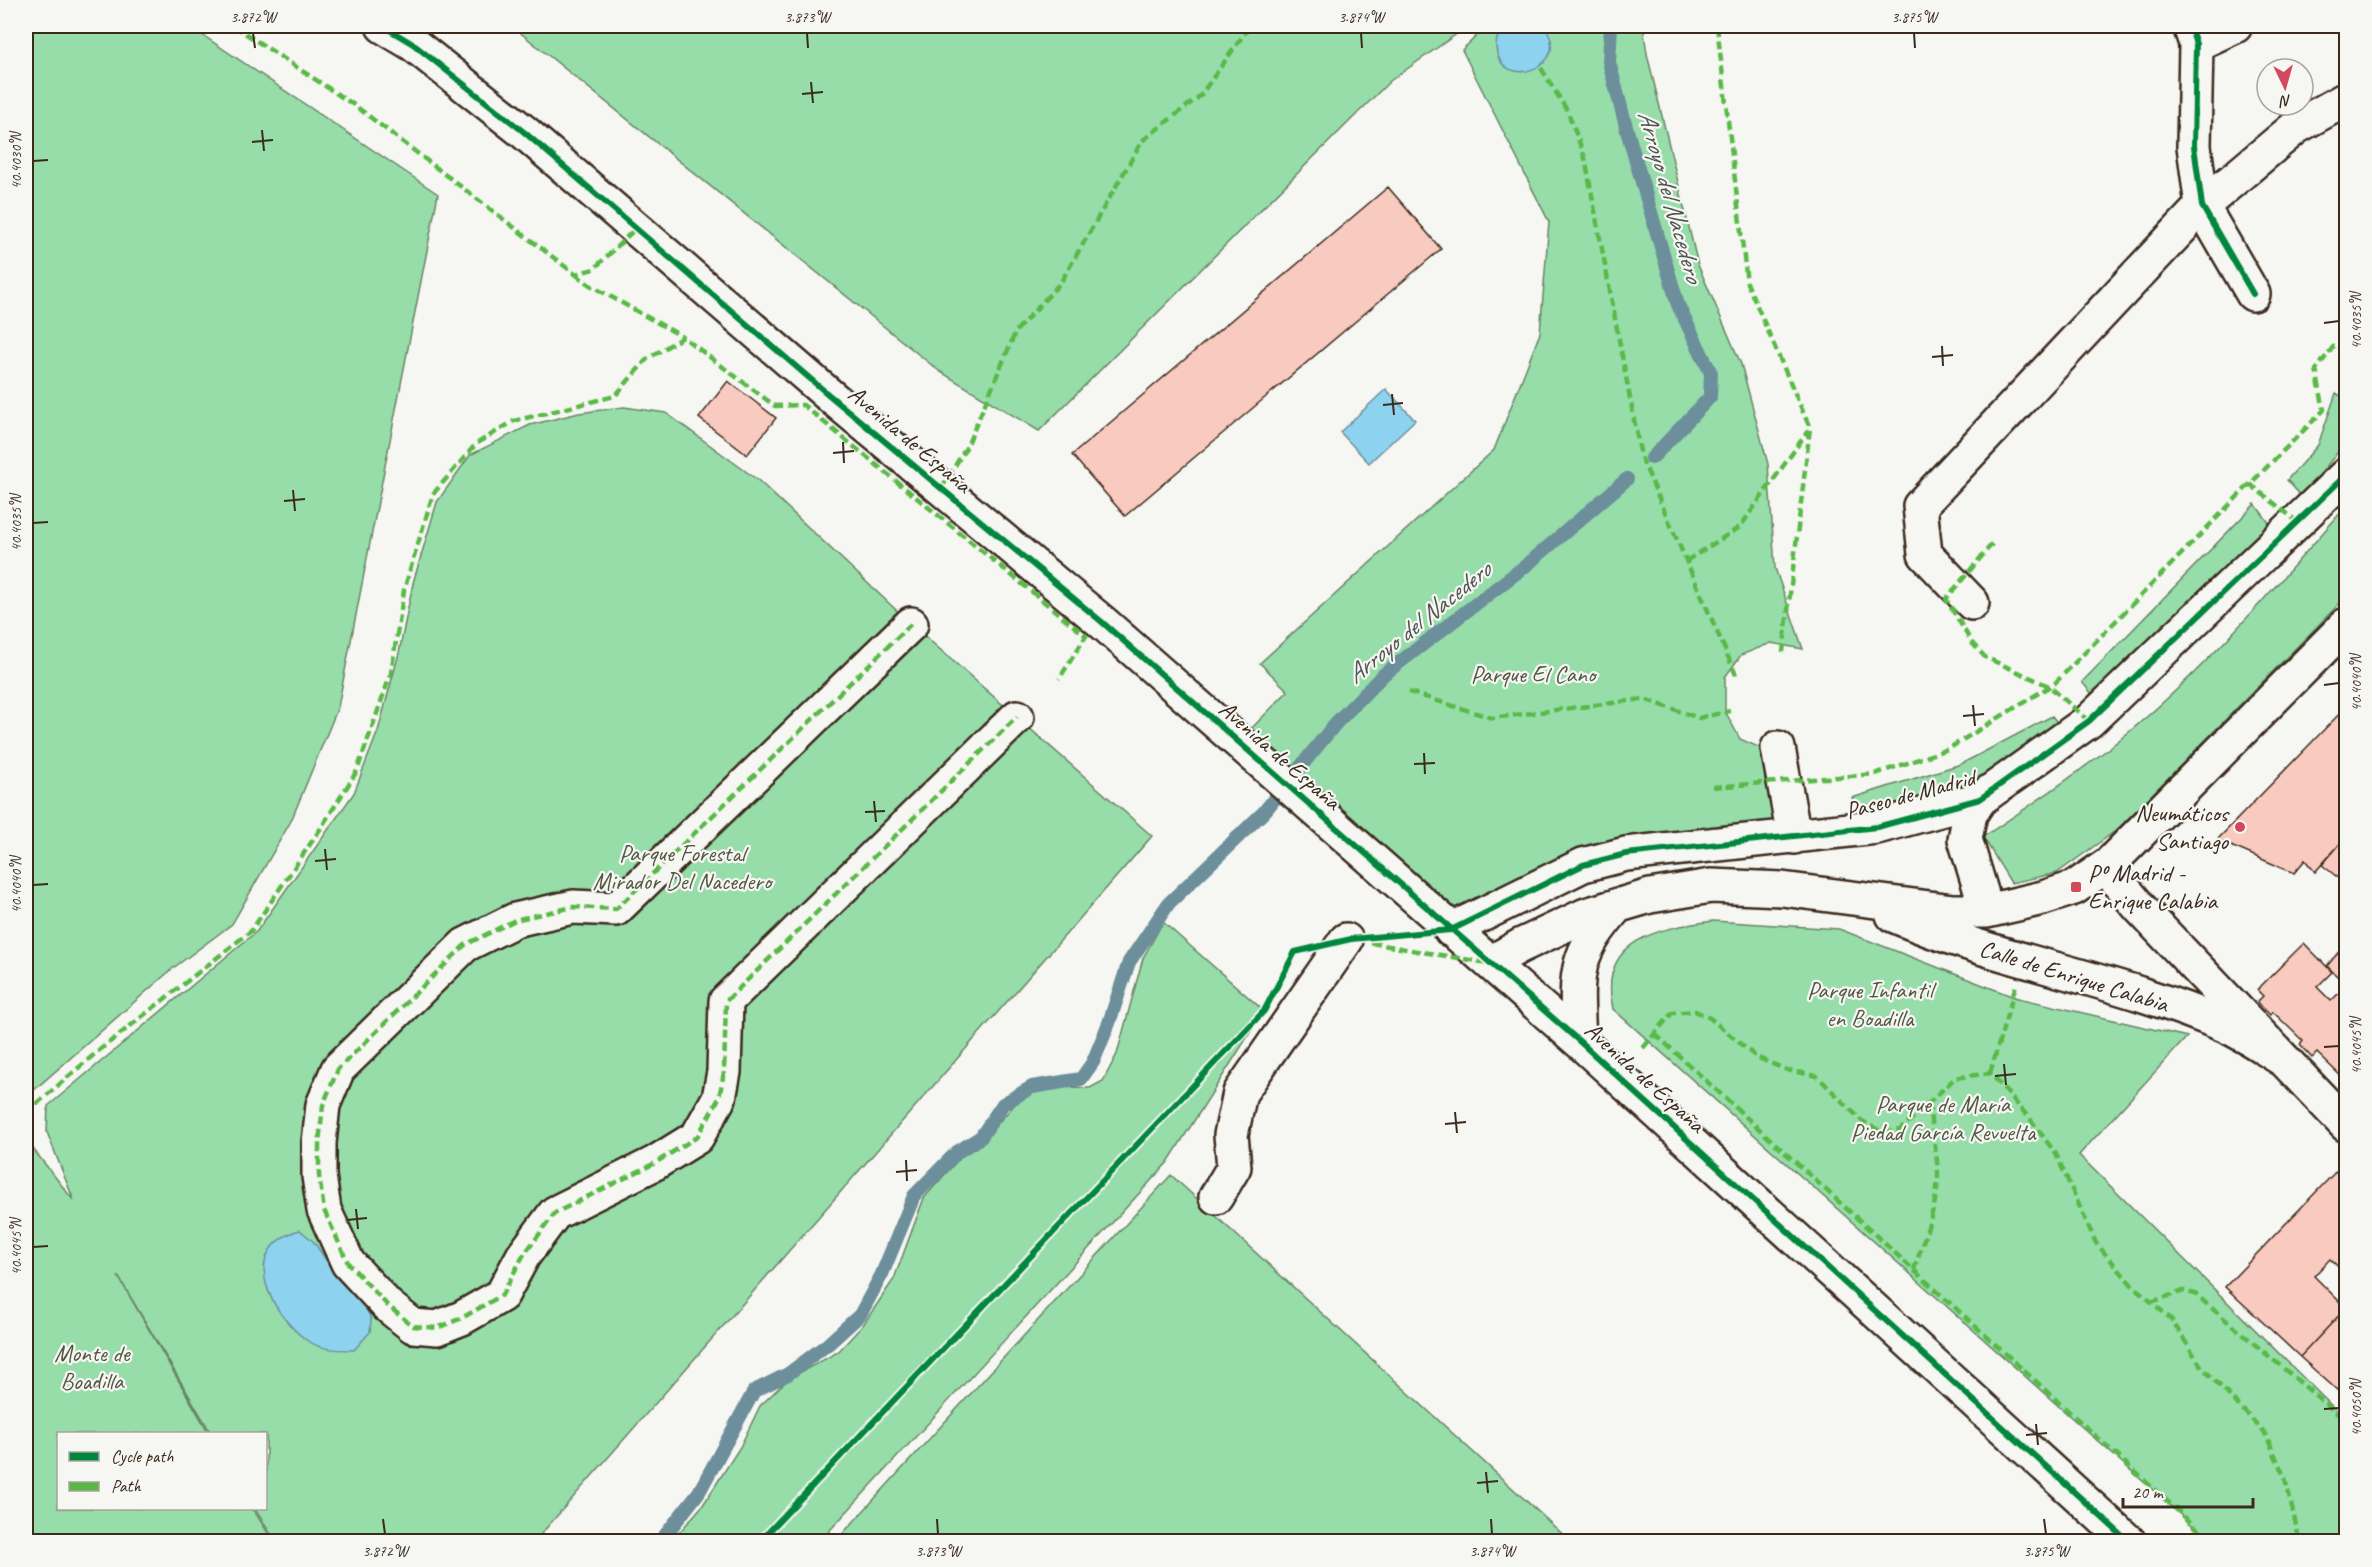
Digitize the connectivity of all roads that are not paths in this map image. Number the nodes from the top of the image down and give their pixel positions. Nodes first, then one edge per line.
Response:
1 (383, 26) edge
2 (2235, 26) edge
3 (403, 35) edge
4 (2193, 35) edge
5 (2346, 99) edge
6 (2202, 206) junction
7 (2253, 294) dead end
8 (2346, 475) edge
9 (1972, 603) dead end
10 (911, 624) dead end
11 (2346, 625) edge
12 (1017, 717) dead end
13 (1778, 748) dead end
14 (1980, 799) junction
15 (1794, 837) junction
16 (2109, 864) junction
17 (1860, 900) junction
18 (1618, 905) junction
19 (1987, 911) junction
20 (1451, 930) junction
21 (1346, 940) dead end
22 (1490, 963) junction
23 (1579, 1041) junction
24 (2284, 1060) junction
25 (2343, 1114) edge
26 (1216, 1197) dead end
27 (2129, 1542) edge

1 - 3 street, Avenida de España
2 - 4 street
3 - 20 street, Avenida de España
4 - 6 street
5 - 6 street
6 - 7 street
6 - 9 street
8 - 14 street, Paseo de Madrid
10 - 12 street
11 - 16 street
13 - 15 street
14 - 15 street, Paseo de Madrid
14 - 19 street
15 - 20 street, Paseo de Madrid
16 - 19 street
16 - 24 street, Calle de Enrique Calabia
17 - 18 street
17 - 19 street
17 - 24 street, Calle de Enrique Calabia
18 - 22 street
18 - 23 street, Avenida de España
20 - 22 street, Avenida de España
21 - 26 street
22 - 23 street, Avenida de España
23 - 27 street, Avenida de España
24 - 25 street, Calle de Enrique Calabia

